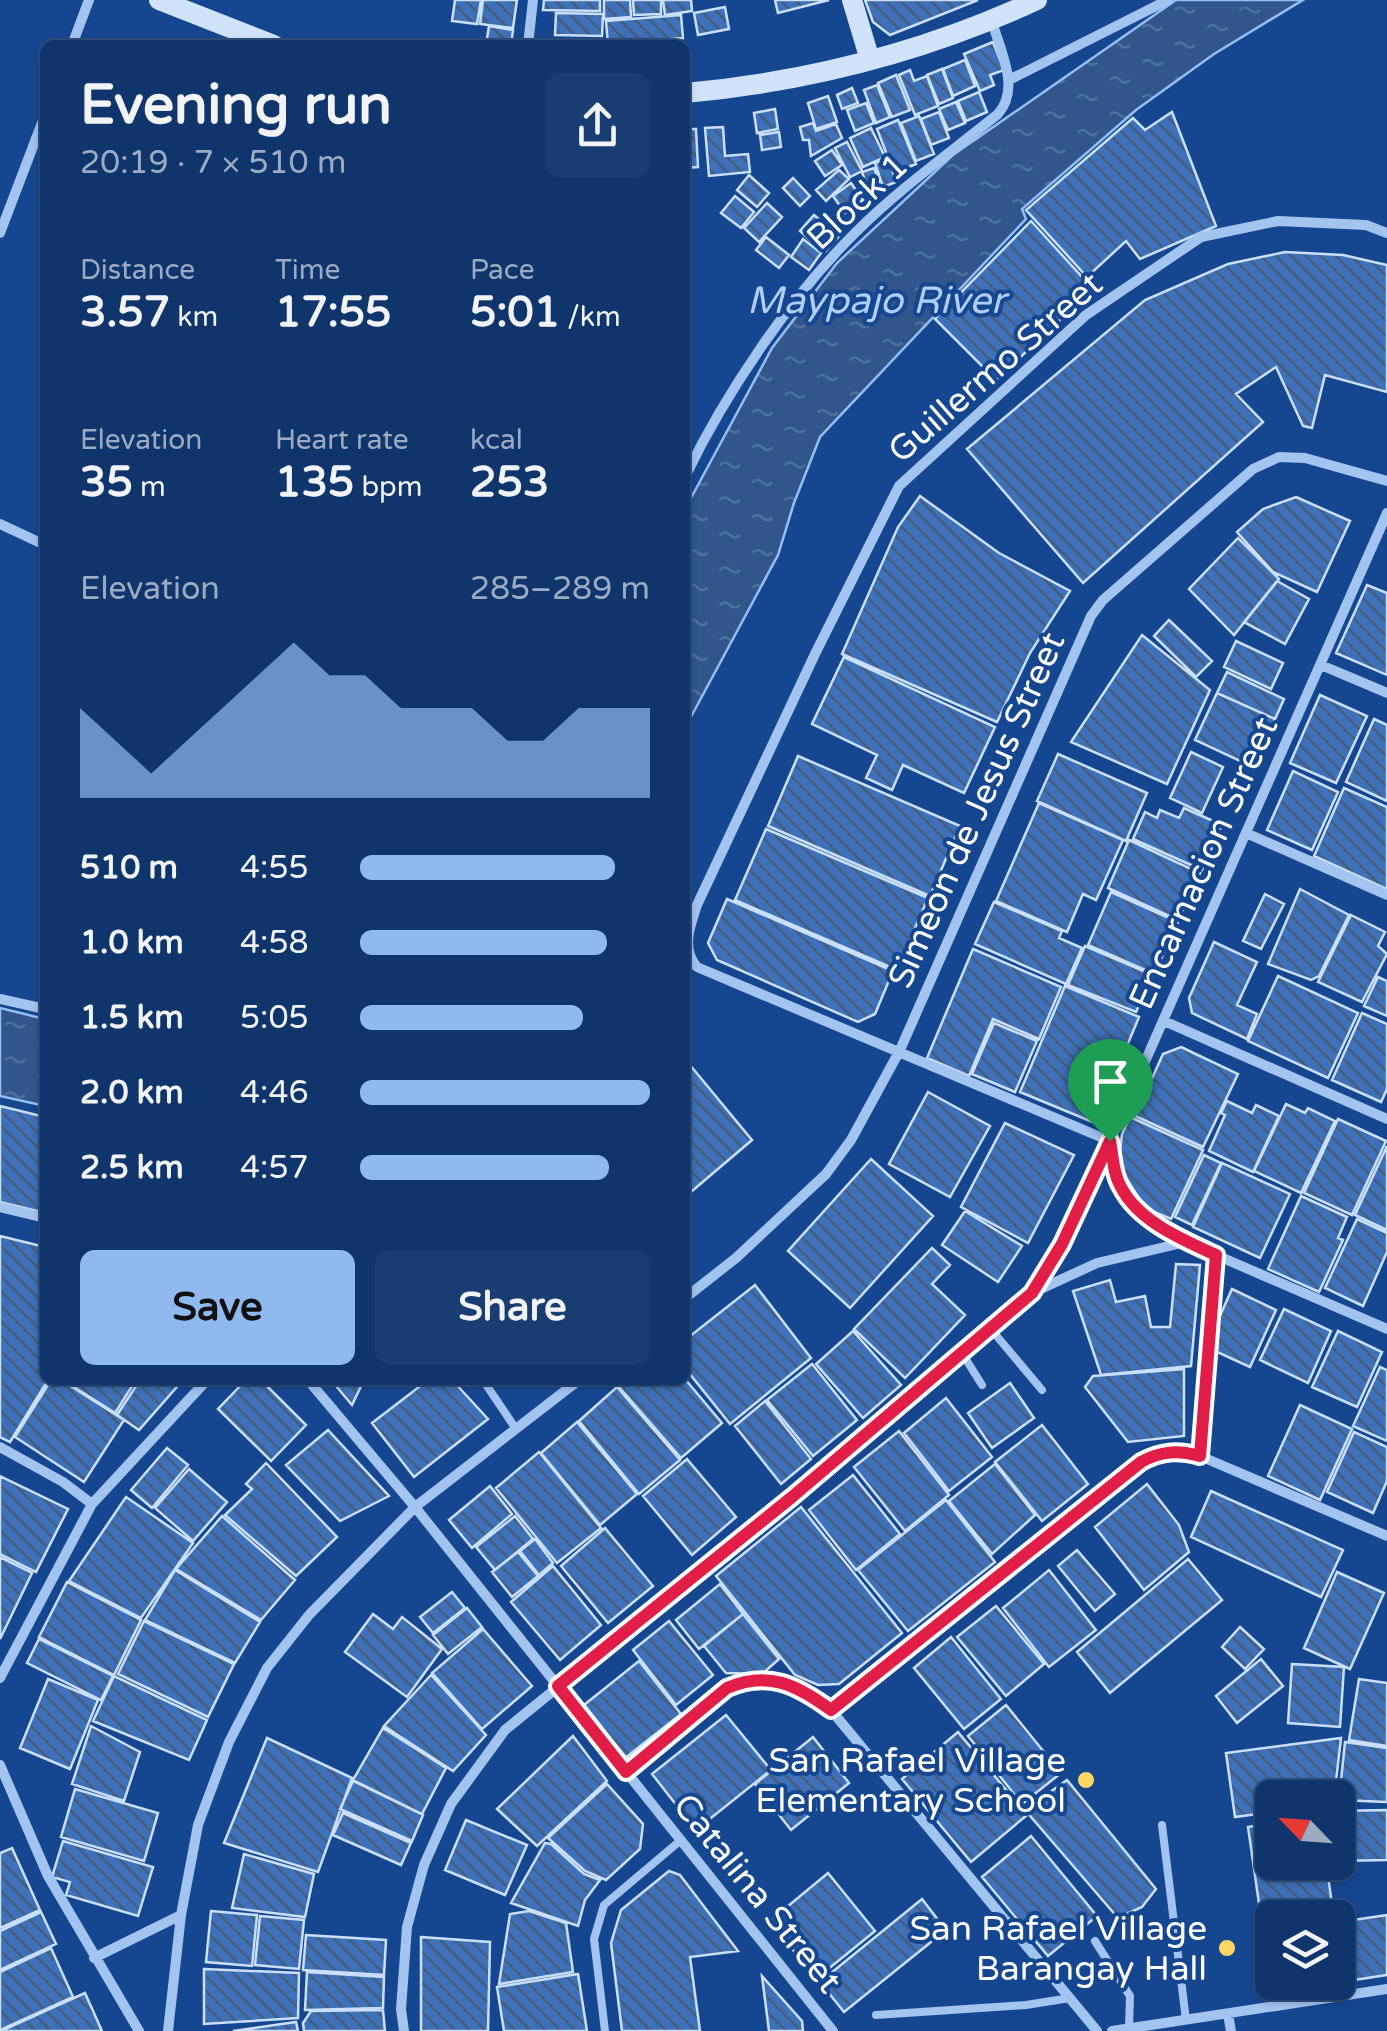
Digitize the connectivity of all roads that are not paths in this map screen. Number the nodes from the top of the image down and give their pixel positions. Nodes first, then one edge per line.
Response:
1 (89, 0) edge
2 (159, 0) edge
3 (532, 0) edge
4 (852, 0) edge
5 (1038, 0) edge
6 (1168, 0) edge
7 (204, 9) edge
8 (992, 21) junction
9 (74, 40) edge
10 (264, 40) edge
11 (528, 40) edge
12 (870, 60) junction
13 (1009, 80) junction
14 (690, 93) edge
15 (40, 128) edge
16 (1387, 232) edge
17 (0, 233) edge
18 (690, 467) edge
19 (1387, 480) edge
20 (1387, 512) edge
21 (0, 524) edge
22 (40, 542) edge
23 (1320, 664) junction
24 (1387, 693) edge
25 (1246, 832) junction
26 (1387, 895) edge
27 (690, 928) edge
28 (690, 958) edge
29 (0, 999) edge
30 (40, 1008) edge
31 (1164, 1021) junction
32 (900, 1050) junction
33 (1387, 1118) edge
34 (1110, 1141) junction
35 (0, 1208) edge
36 (40, 1217) edge
37 (1186, 1242) junction
38 (1216, 1255) junction
39 (1032, 1293) junction
40 (690, 1294) edge
41 (990, 1328) junction
42 (1387, 1330) edge
43 (962, 1353) junction
44 (202, 1385) edge
45 (312, 1385) edge
46 (486, 1385) edge
47 (572, 1385) edge
48 (982, 1385) dead end
49 (1042, 1390) dead end
50 (516, 1428) junction
51 (0, 1447) edge
52 (1200, 1456) junction
53 (92, 1504) junction
54 (415, 1507) junction
55 (1387, 1536) edge
56 (0, 1678) edge
57 (558, 1686) junction
58 (831, 1710) junction
59 (0, 1764) edge
60 (626, 1772) junction
61 (1162, 1826) dead end
62 (681, 1840) junction
63 (182, 1915) junction
64 (1095, 1940) dead end
65 (94, 1958) junction
66 (1387, 1990) edge
67 (1070, 1998) junction
68 (1228, 2014) junction
69 (876, 2015) dead end
70 (1186, 2020) junction
71 (1130, 2028) junction
72 (139, 2031) edge
73 (168, 2031) edge
74 (404, 2031) edge
75 (605, 2031) edge
76 (833, 2031) edge
77 (1097, 2031) edge
78 (1112, 2031) edge
79 (1231, 2031) edge

1 - 9 street
2 - 7 street
3 - 11 street
4 - 12 street
5 - 8 street
6 - 13 street
7 - 10 street
8 - 12 street
8 - 13 street
12 - 14 street
13 - 18 street, Block 1
15 - 17 street
16 - 27 street, Guillermo Street
19 - 32 street, Simeon de Jesus Street
20 - 23 street, Encarnacion Street
21 - 22 street
23 - 24 street
23 - 25 street, Encarnacion Street
25 - 26 street
25 - 31 street, Encarnacion Street
28 - 32 street, Guillermo Street
29 - 30 street
31 - 33 street
31 - 34 street, Encarnacion Street
32 - 34 street
32 - 40 street, Simeon de Jesus Street
34 - 37 street
34 - 39 street, Encarnacion Street
35 - 36 street
37 - 38 street
37 - 39 street
38 - 42 street
38 - 52 lane
39 - 41 street, Encarnacion Street
41 - 43 street, Encarnacion Street
41 - 49 lane
43 - 48 lane
43 - 57 street, Encarnacion Street
44 - 53 street
45 - 54 street, Catalina Street
46 - 50 lane
47 - 50 street
50 - 54 street
51 - 53 street
52 - 55 street
52 - 58 street
53 - 56 street
54 - 57 street, Catalina Street
54 - 63 street
57 - 60 street, Catalina Street
57 - 74 street, Encarnacion Street
58 - 60 street
58 - 67 street
59 - 65 street
60 - 62 street, Catalina Street
61 - 70 lane
62 - 75 lane
62 - 76 street, Catalina Street
63 - 65 street
63 - 73 street
64 - 71 lane
65 - 72 street
66 - 68 street
67 - 69 lane
67 - 77 street
68 - 70 street
68 - 79 street
70 - 71 street
71 - 78 street

